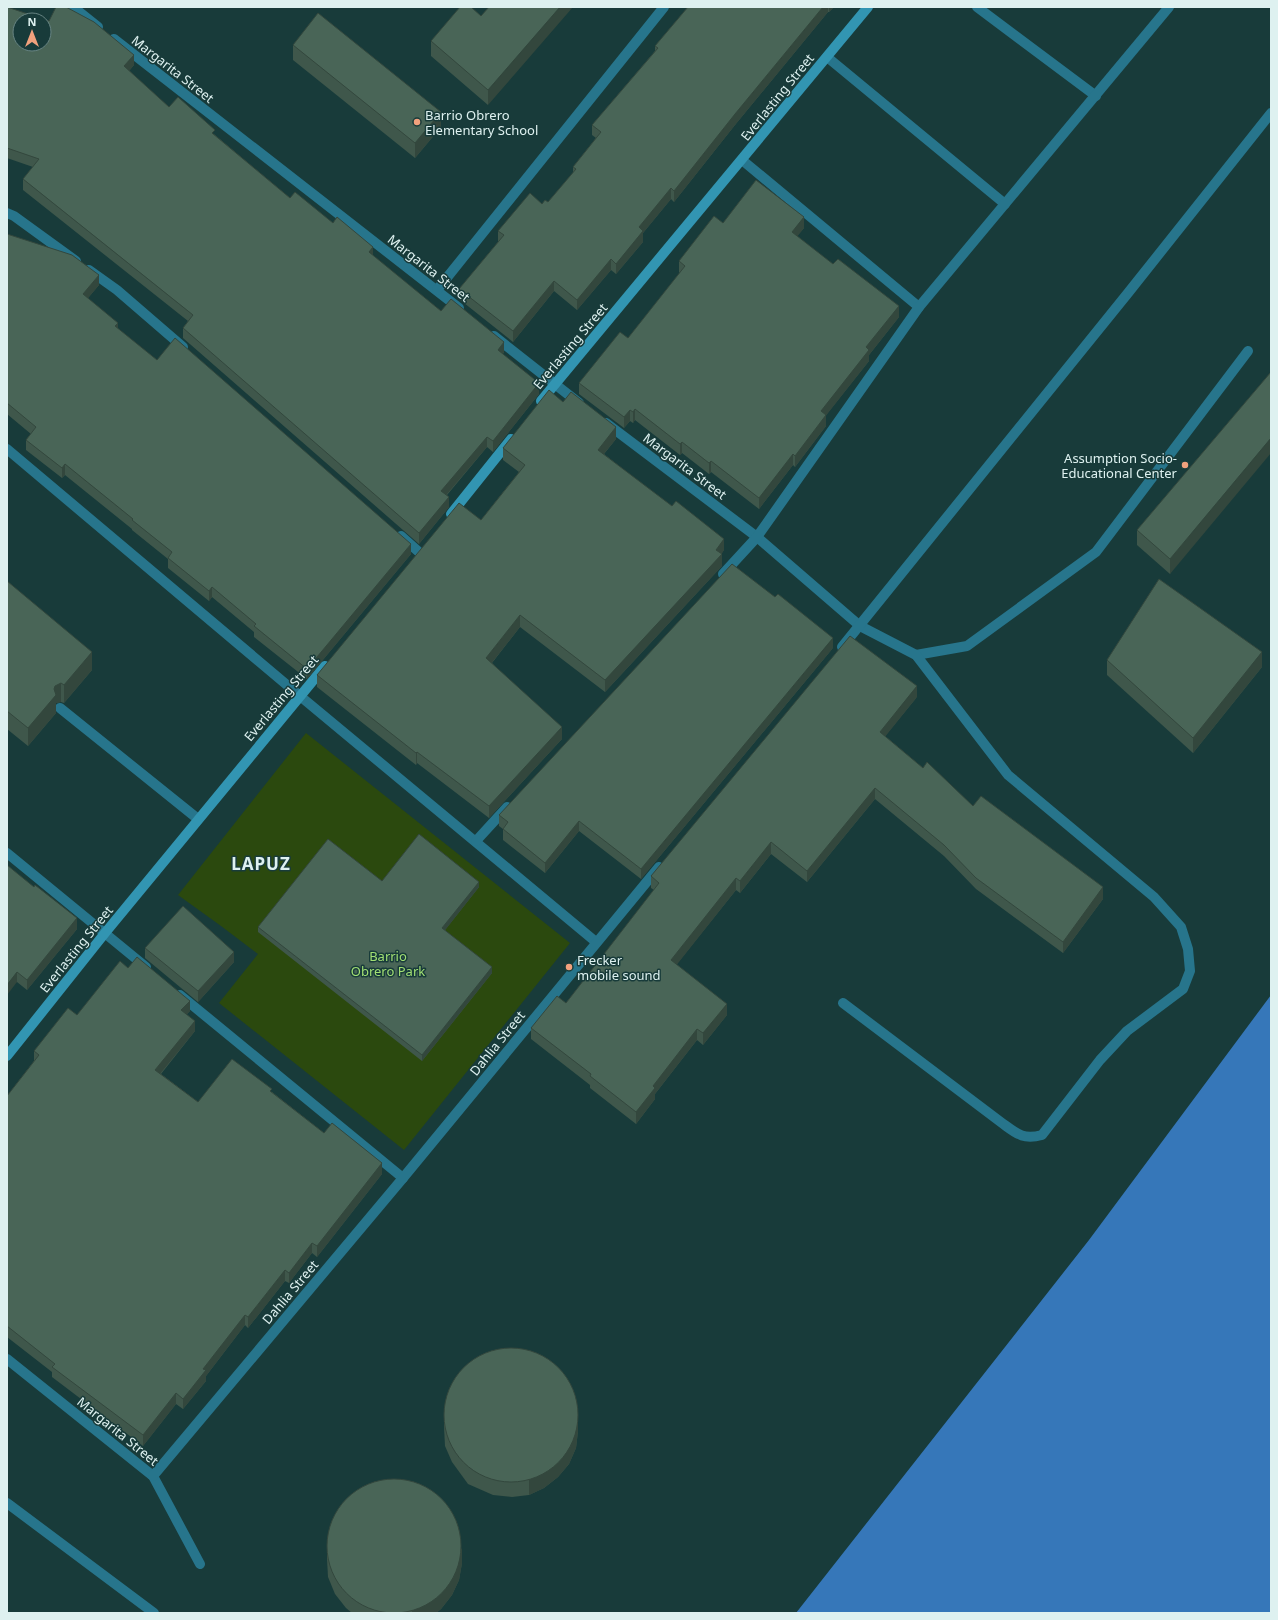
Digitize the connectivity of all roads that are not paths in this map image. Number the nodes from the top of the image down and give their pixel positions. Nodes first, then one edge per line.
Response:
1 (73, 7) edge
2 (664, 7) edge
3 (868, 7) edge
4 (977, 7) edge
5 (1169, 7) edge
6 (827, 57) junction
7 (1096, 96) junction
8 (1271, 113) edge
9 (742, 160) junction
10 (1005, 204) junction
11 (7, 214) edge
12 (437, 290) junction
13 (919, 307) junction
14 (468, 315) edge
15 (487, 330) edge
16 (1248, 351) dead end
17 (188, 352) edge
18 (554, 384) junction
19 (586, 408) edge
20 (535, 409) edge
21 (599, 418) edge
22 (520, 428) edge
23 (7, 449) edge
24 (445, 522) edge
25 (390, 527) edge
26 (757, 537) junction
27 (420, 553) edge
28 (714, 584) edge
29 (860, 626) junction
30 (916, 655) junction
31 (835, 656) edge
32 (330, 660) edge
33 (300, 696) junction
34 (60, 708) edge
35 (514, 800) edge
36 (198, 819) junction
37 (476, 841) junction
38 (7, 853) edge
39 (668, 857) edge
40 (105, 933) junction
41 (596, 942) junction
42 (154, 973) edge
43 (172, 988) edge
44 (843, 1003) dead end
45 (7, 1056) edge
46 (403, 1178) junction
47 (7, 1359) edge
48 (153, 1476) junction
49 (7, 1503) edge
50 (200, 1564) dead end
51 (154, 1613) edge

1 - 12 street, Margarita Street
2 - 12 street
3 - 6 street, Everlasting Street
4 - 7 street
5 - 7 street
6 - 9 street, Everlasting Street
6 - 10 street
7 - 10 street
8 - 29 street
9 - 13 street
9 - 18 street, Everlasting Street
10 - 13 street
11 - 17 street
12 - 14 street, Margarita Street
13 - 26 street
15 - 18 street
16 - 30 street
18 - 19 street
18 - 20 street, Everlasting Street
21 - 26 street, Margarita Street
22 - 24 street
23 - 33 street
25 - 27 street
26 - 28 street
26 - 29 street, Margarita Street
29 - 30 street, Margarita Street
29 - 31 street
30 - 44 street
32 - 33 street, Everlasting Street
33 - 36 street, Everlasting Street
33 - 37 street
34 - 36 street
35 - 37 street
36 - 40 street, Everlasting Street
37 - 41 street
38 - 40 street
39 - 41 street, Dahlia Street
40 - 42 street
40 - 45 street, Everlasting Street
41 - 46 street, Dahlia Street
43 - 46 street
46 - 48 street, Dahlia Street
47 - 48 street, Margarita Street
48 - 50 street, Margarita Street
49 - 51 street

